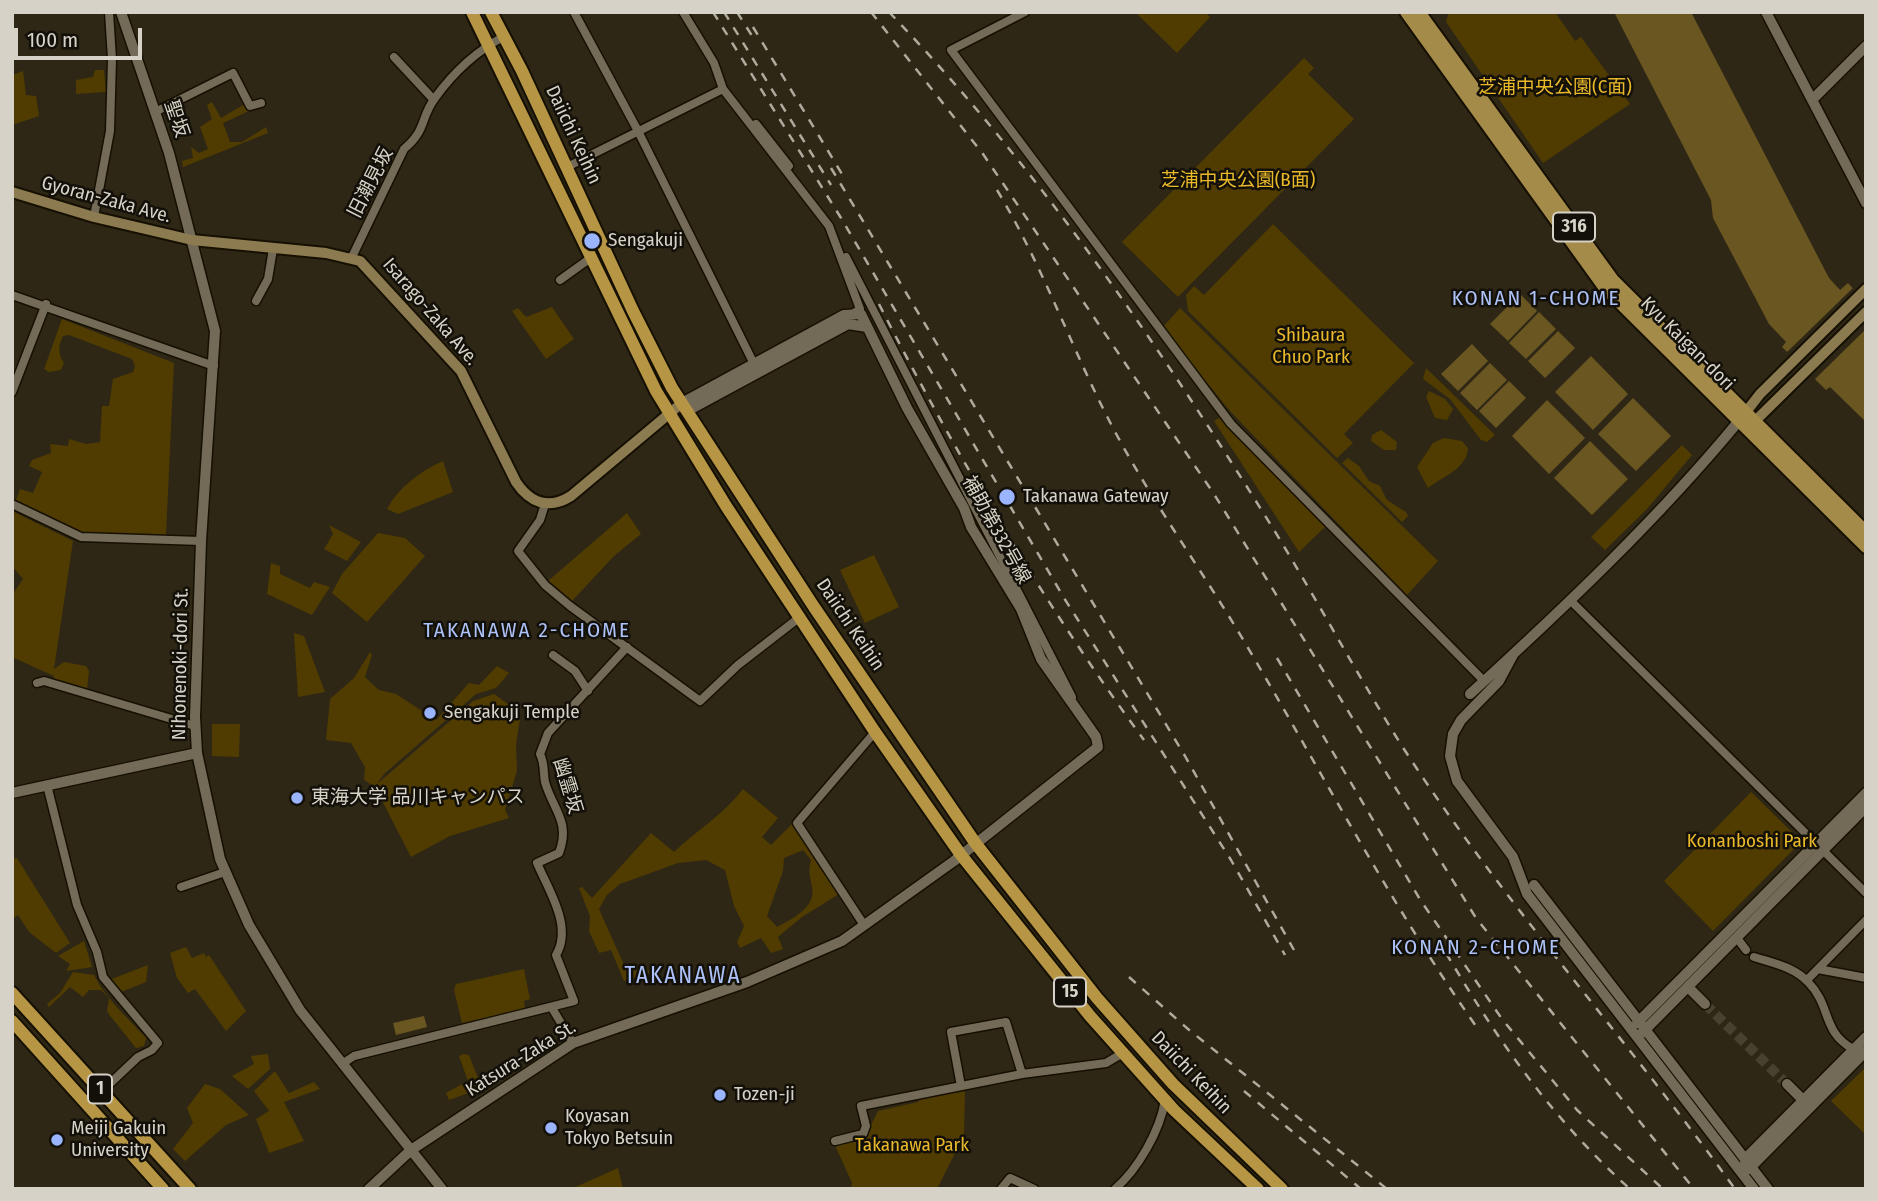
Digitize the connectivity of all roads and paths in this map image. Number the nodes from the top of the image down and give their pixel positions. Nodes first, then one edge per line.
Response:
1 (109, 12) edge
2 (121, 12) edge
3 (472, 12) edge
4 (484, 12) edge
5 (491, 12) edge
6 (574, 12) edge
7 (683, 12) edge
8 (1025, 12) edge
9 (1766, 12) edge
10 (1412, 13) edge
11 (505, 36) junction
12 (489, 44) junction
13 (1866, 46) edge
14 (394, 57) dead end
15 (522, 71) junction
16 (506, 79) junction
17 (723, 89) junction
18 (433, 99) junction
19 (1812, 100) junction
20 (261, 103) dead end
21 (155, 111) junction
22 (638, 131) junction
23 (567, 166) junction
24 (12, 192) edge
25 (1866, 203) edge
26 (94, 217) junction
27 (829, 226) junction
28 (191, 240) junction
29 (273, 249) junction
30 (352, 257) junction
31 (592, 257) junction
32 (560, 280) dead end
33 (1865, 290) edge
34 (12, 295) edge
35 (257, 301) dead end
36 (46, 304) junction
37 (1866, 312) edge
38 (214, 366) junction
39 (12, 392) edge
40 (684, 407) junction
41 (669, 414) junction
42 (1746, 421) junction
43 (12, 504) edge
44 (545, 504) junction
45 (1866, 531) edge
46 (201, 541) junction
47 (1866, 547) edge
48 (1571, 601) junction
49 (800, 617) junction
50 (627, 647) junction
51 (553, 655) dead end
52 (1513, 655) junction
53 (1484, 681) junction
54 (37, 683) dead end
55 (588, 691) junction
56 (1470, 694) dead end
57 (195, 726) junction
58 (876, 732) junction
59 (1098, 747) junction
60 (197, 753) junction
61 (47, 785) junction
62 (12, 793) edge
63 (1866, 793) edge
64 (945, 800) junction
65 (1866, 807) edge
66 (930, 811) junction
67 (976, 844) junction
68 (1819, 847) junction
69 (961, 855) junction
70 (225, 872) junction
71 (1534, 885) dead end
72 (181, 887) dead end
73 (1866, 893) edge
74 (1866, 920) edge
75 (864, 925) junction
76 (1737, 937) junction
77 (1746, 950) dead end
78 (1754, 957) dead end
79 (1818, 969) junction
80 (1866, 978) edge
81 (1807, 980) junction
82 (1688, 987) junction
83 (12, 993) edge
84 (1705, 1004) tunnel mouth
85 (552, 1008) junction
86 (12, 1021) edge
87 (1639, 1028) junction
88 (1866, 1037) edge
89 (573, 1043) junction
90 (1853, 1049) junction
91 (1866, 1051) edge
92 (1123, 1054) junction
93 (342, 1064) junction
94 (86, 1073) junction
95 (1022, 1074) junction
96 (1787, 1084) tunnel mouth
97 (961, 1086) junction
98 (71, 1087) junction
99 (102, 1091) junction
100 (1165, 1100) junction
101 (1803, 1100) junction
102 (835, 1141) dead end
103 (411, 1150) junction
104 (1749, 1162) junction
105 (1743, 1174) junction
106 (163, 1189) edge
107 (190, 1189) edge
108 (369, 1189) edge
109 (442, 1189) edge
110 (1001, 1189) edge
111 (1034, 1189) edge
112 (1115, 1189) edge
113 (1258, 1189) edge
114 (1282, 1189) edge
115 (1754, 1189) edge
116 (1768, 1189) edge

1 - 26 street
2 - 21 street, 聖坂
3 - 4 highway
3 - 12 highway, Daiichi Keihin / 15
5 - 11 highway, Daiichi Keihin / 15
6 - 22 street
7 - 17 street
8 - 53 street
9 - 19 street
10 - 42 main road, Kyu Kaigan-dori / 316
11 - 12 street
11 - 15 highway, Daiichi Keihin / 15
12 - 16 highway, Daiichi Keihin / 15
12 - 18 street
13 - 19 street
14 - 18 street
15 - 16 highway
15 - 23 highway, Daiichi Keihin / 15
16 - 31 highway, Daiichi Keihin / 15
17 - 22 street
17 - 27 street
18 - 30 street, 旧潮見坂
19 - 25 street
20 - 21 street
21 - 28 street, 聖坂
22 - 23 street
22 - 40 street
23 - 40 highway, Daiichi Keihin / 15
24 - 26 main road, Gyoran-Zaka Ave.
26 - 28 main road, Gyoran-Zaka Ave.
27 - 40 street
27 - 59 street
28 - 29 main road, Isarago-Zaka Ave.
28 - 38 street, Nihonenoki-dori St.
29 - 30 main road, Isarago-Zaka Ave.
29 - 35 street
30 - 44 main road, Isarago-Zaka Ave.
31 - 32 street
31 - 41 highway, Daiichi Keihin / 15
33 - 42 main road
34 - 36 street
36 - 38 street
36 - 39 street
37 - 42 main road
38 - 46 street, Nihonenoki-dori St.
40 - 41 main road
40 - 59 street, 補助第332号線
40 - 64 highway, Daiichi Keihin / 15
41 - 44 main road
41 - 49 highway, Daiichi Keihin / 15
42 - 45 main road, Kyu Kaigan-dori / 316
42 - 47 main road, Kyu Kaigan-dori / 316
42 - 48 street
43 - 46 street
44 - 50 street
46 - 57 street, Nihonenoki-dori St.
48 - 52 street
48 - 68 street
49 - 50 street
49 - 58 highway, Daiichi Keihin / 15
50 - 55 street, 幽霊坂
51 - 55 street
52 - 53 street
52 - 87 street
53 - 56 street
54 - 57 street
55 - 85 street, 幽霊坂
57 - 60 street, Nihonenoki-dori St.
58 - 66 highway, Daiichi Keihin / 15
58 - 75 street
59 - 67 street, Katsura-Zaka St.
60 - 61 street
60 - 70 street, Nihonenoki-dori St.
61 - 62 street
61 - 99 street
63 - 68 street
64 - 66 highway
64 - 67 highway, Daiichi Keihin / 15
65 - 68 street
66 - 69 highway, Daiichi Keihin / 15
67 - 69 street, Katsura-Zaka St.
67 - 114 highway, Daiichi Keihin / 15
68 - 73 street
68 - 76 street
68 - 87 street
69 - 75 street, Katsura-Zaka St.
69 - 92 highway, Daiichi Keihin / 15
70 - 72 street
70 - 93 street, Nihonenoki-dori St.
71 - 87 street
74 - 79 street
75 - 89 street, Katsura-Zaka St.
76 - 77 street
76 - 82 street
78 - 81 street
79 - 80 street
79 - 81 street
81 - 90 street
82 - 84 street
82 - 87 street
83 - 94 highway, 1
85 - 89 street
85 - 93 street
86 - 98 highway, 1
87 - 104 street
87 - 105 street
88 - 90 street
89 - 103 street, Katsura-Zaka St.
90 - 101 street
91 - 104 street
92 - 95 street
92 - 100 highway, Daiichi Keihin / 15
93 - 103 street, Nihonenoki-dori St.
94 - 98 highway
94 - 99 highway, 1
95 - 97 street
95 - 97 street
96 - 101 street
97 - 102 street
98 - 106 highway, 1
99 - 107 highway, 1
100 - 112 street
100 - 113 highway, Daiichi Keihin / 15
101 - 104 street
103 - 108 street, Katsura-Zaka St.
103 - 109 street, Nihonenoki-dori St.
104 - 105 street
104 - 116 street
105 - 115 street
110 - 111 street

